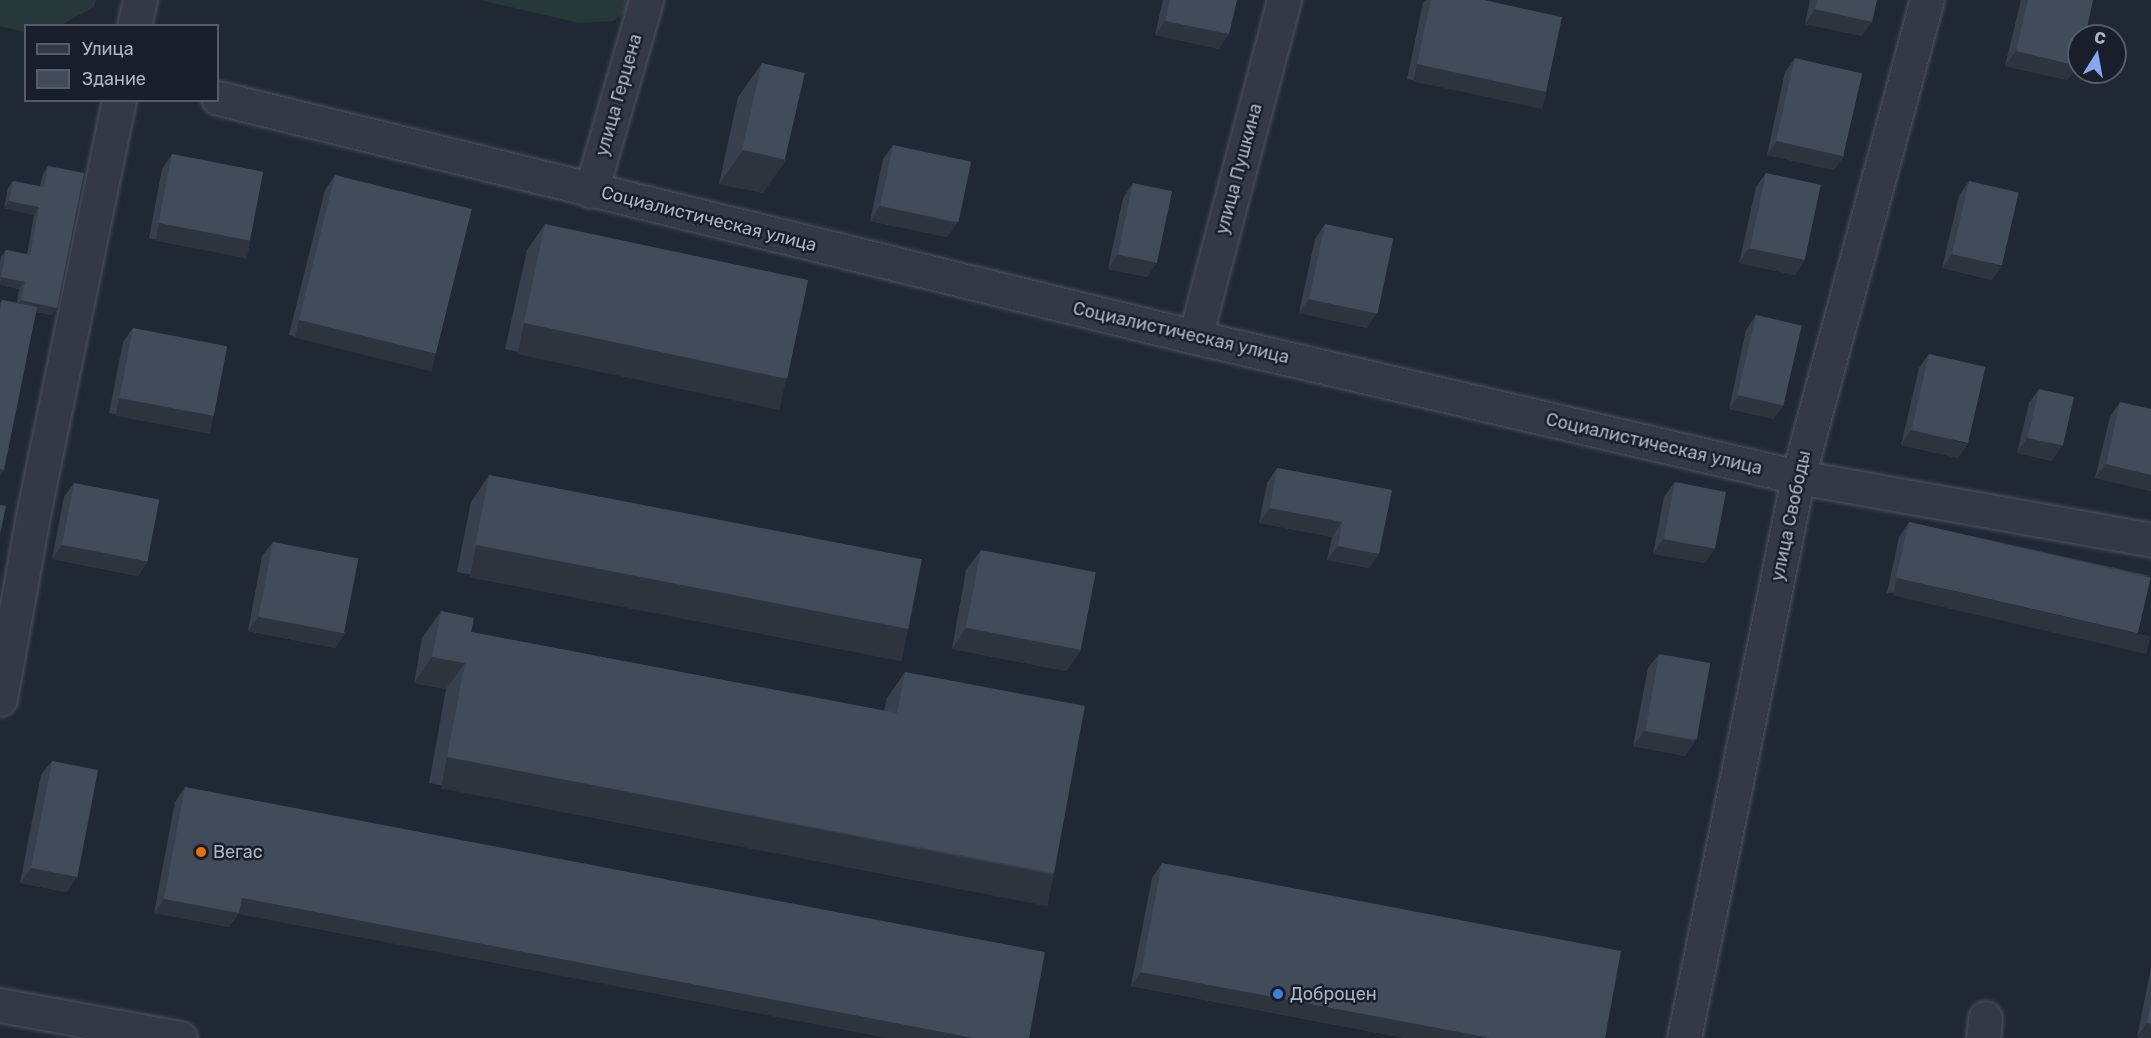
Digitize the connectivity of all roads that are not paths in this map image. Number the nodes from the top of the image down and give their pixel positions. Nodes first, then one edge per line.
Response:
1 (140, 0) edge
2 (646, 0) edge
3 (1284, 0) edge
4 (1927, 0) edge
5 (134, 24) edge
6 (219, 98) edge
7 (118, 102) edge
8 (591, 191) junction
9 (1195, 337) junction
10 (1798, 477) junction
11 (2151, 540) edge
12 (0, 699) edge
13 (0, 1005) edge
14 (180, 1038) edge
15 (1684, 1038) edge

1 - 5 street
2 - 8 street, улица Герцена
3 - 9 street, улица Пушкина
4 - 10 street, улица Свободы
6 - 8 street, Социалистическая улица
7 - 12 street
8 - 9 street, Социалистическая улица
9 - 10 street, Социалистическая улица
10 - 11 street, Социалистическая улица
10 - 15 street, улица Свободы
13 - 14 street

